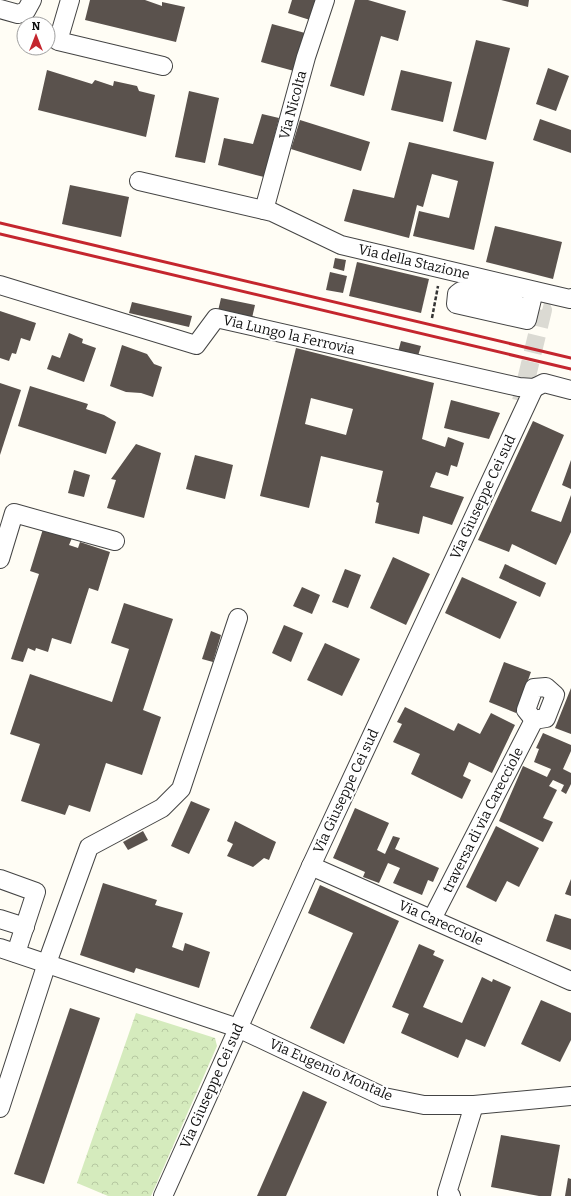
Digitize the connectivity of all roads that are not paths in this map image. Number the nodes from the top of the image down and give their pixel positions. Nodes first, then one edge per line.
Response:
1 (32, 0) edge
2 (70, 0) edge
3 (324, 0) edge
4 (0, 9) edge
5 (163, 66) dead end
6 (139, 181) dead end
7 (264, 210) junction
8 (0, 285) edge
9 (534, 291) junction
10 (570, 298) edge
11 (516, 303) tunnel mouth
12 (534, 388) junction
13 (571, 390) edge
14 (521, 401) tunnel mouth
15 (492, 479) junction
16 (115, 541) dead end
17 (0, 559) edge
18 (238, 618) dead end
19 (534, 720) dead end
20 (311, 866) junction
21 (0, 879) edge
22 (0, 919) edge
23 (432, 919) junction
24 (25, 927) junction
25 (8, 950) edge
26 (47, 963) junction
27 (571, 981) edge
28 (238, 1028) junction
29 (570, 1094) edge
30 (474, 1104) junction
31 (0, 1108) edge
32 (163, 1196) edge
33 (451, 1196) edge

1 - 4 street
2 - 5 street
3 - 7 street, Via Nicolta
6 - 7 street, Via della Stazione
7 - 9 street, Via della Stazione
8 - 12 street, Via Lungo la Ferrovia
9 - 10 street, Via della Stazione
9 - 11 street
12 - 13 street, Via Lungo la Ferrovia
12 - 15 street, Via Giuseppe Cei sud
14 - 15 street
15 - 20 street, Via Giuseppe Cei sud
16 - 17 street
18 - 26 street
19 - 23 street, traversa di via Carecciole
20 - 23 street, Via Carecciole
20 - 28 street, Via Giuseppe Cei sud
21 - 24 street
22 - 24 street
23 - 27 street, Via Carecciole
24 - 25 street
25 - 26 street, Via Eugenio Montale
26 - 28 street, Via Eugenio Montale
26 - 31 street
28 - 30 street, Via Eugenio Montale
28 - 32 street, Via Giuseppe Cei sud
29 - 30 street, Via Eugenio Montale
30 - 33 street

